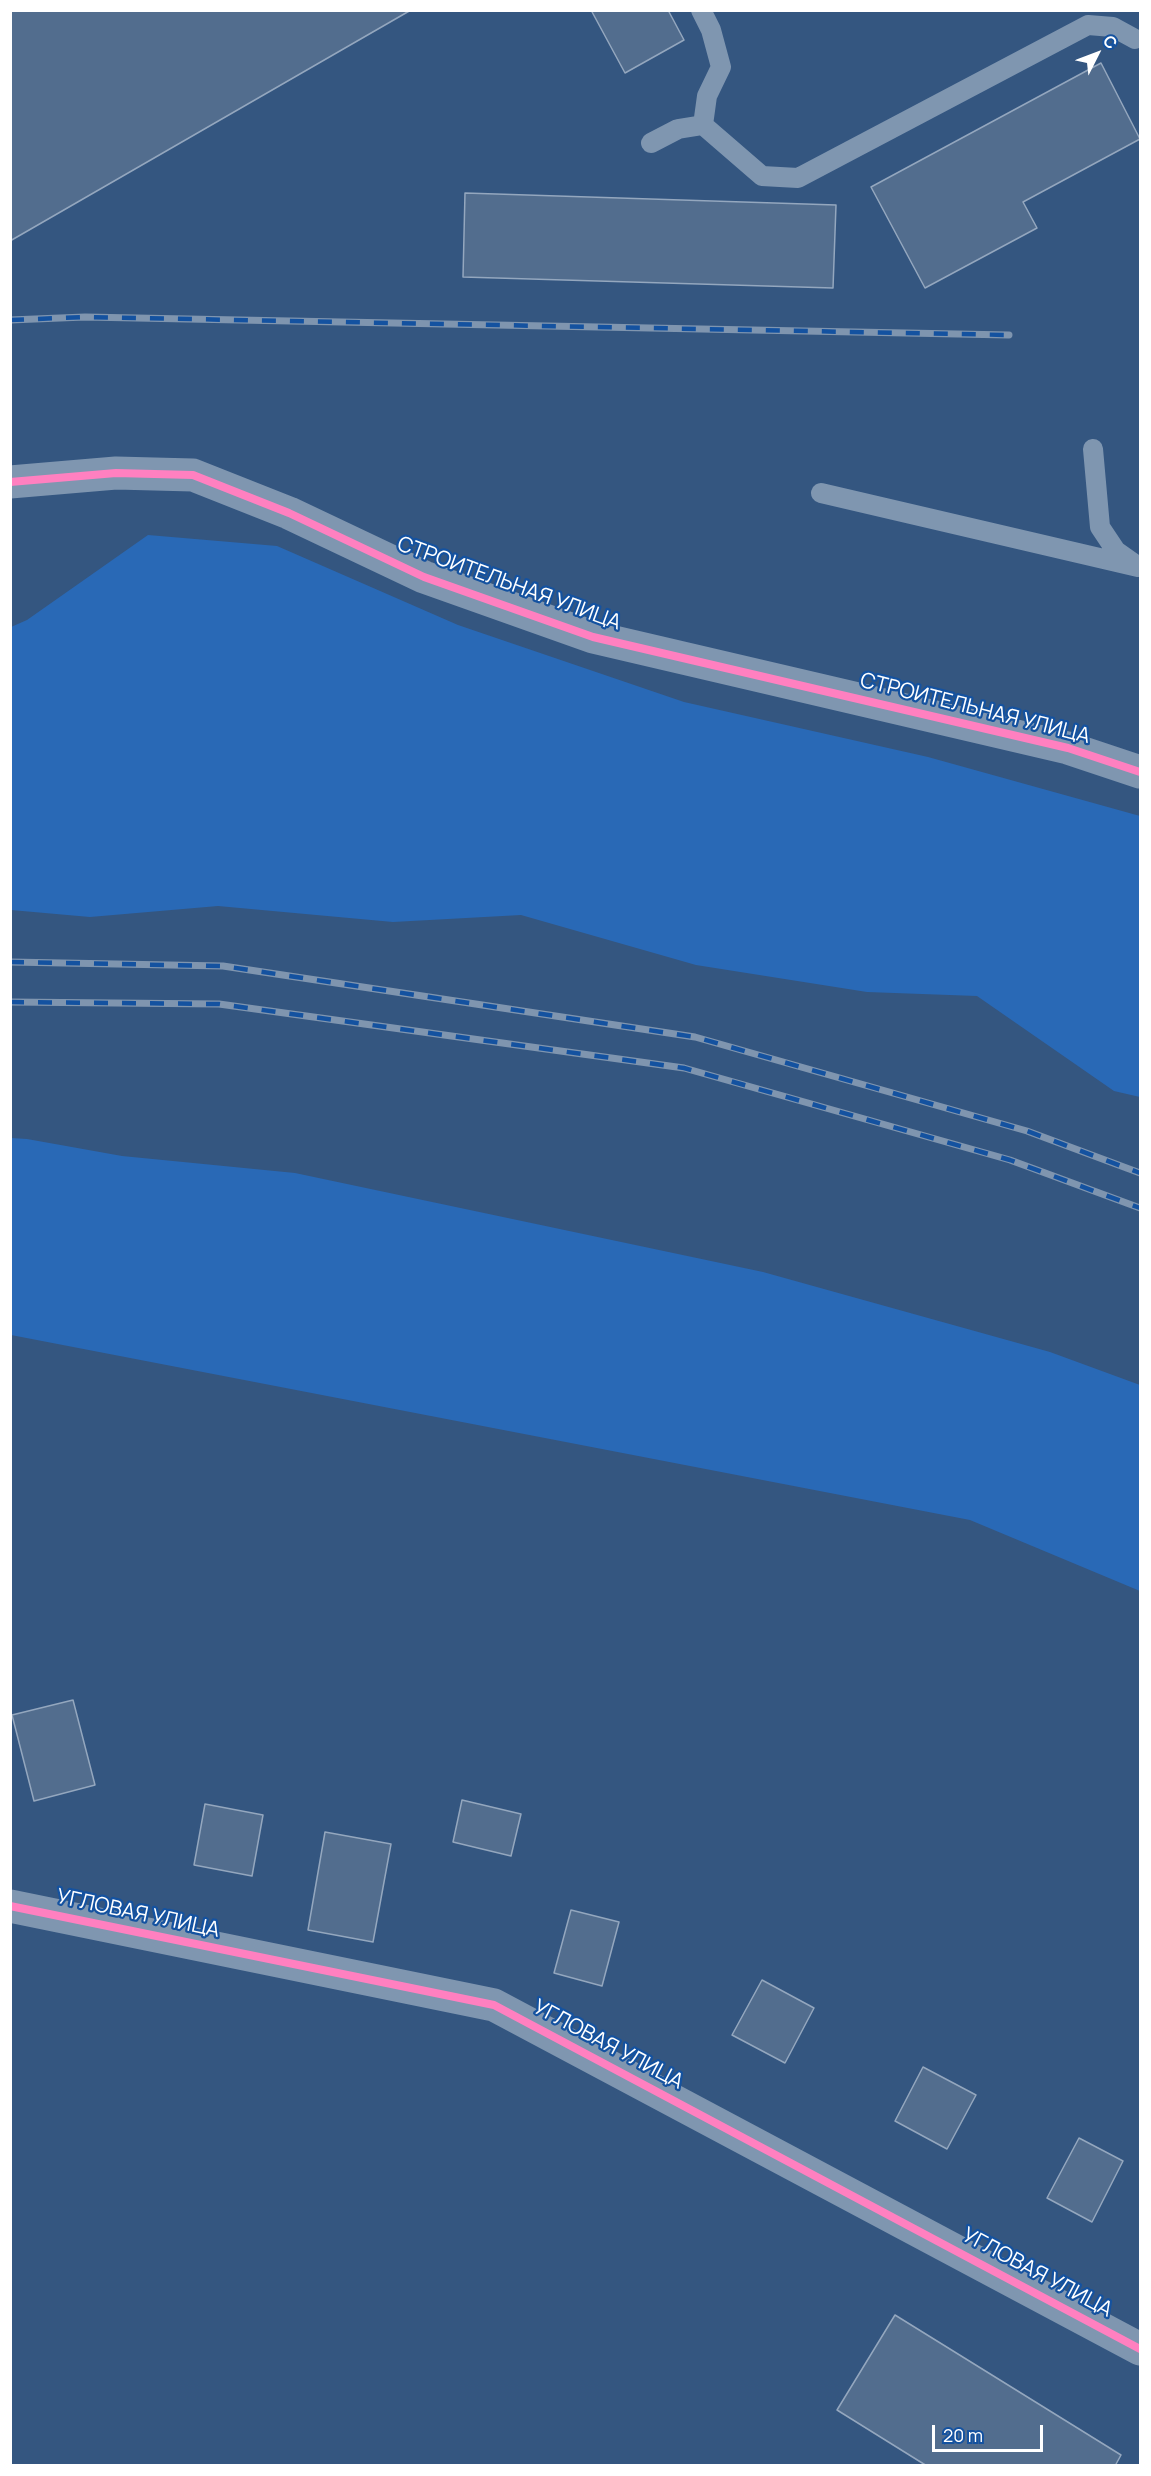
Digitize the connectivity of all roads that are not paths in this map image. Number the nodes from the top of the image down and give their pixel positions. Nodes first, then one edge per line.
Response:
1 (701, 10) edge
2 (1139, 41) edge
3 (703, 125) junction
4 (651, 143) dead end
5 (1093, 449) dead end
6 (10, 482) edge
7 (821, 493) dead end
8 (1139, 566) edge
9 (1140, 772) edge
10 (10, 1906) edge
11 (1140, 2349) edge

1 - 3 lane
2 - 3 lane
3 - 4 lane
5 - 8 lane
6 - 9 street, СТРОИТЕЛЬНАЯ УЛИЦА
7 - 8 lane
10 - 11 street, УГЛОВАЯ УЛИЦА

